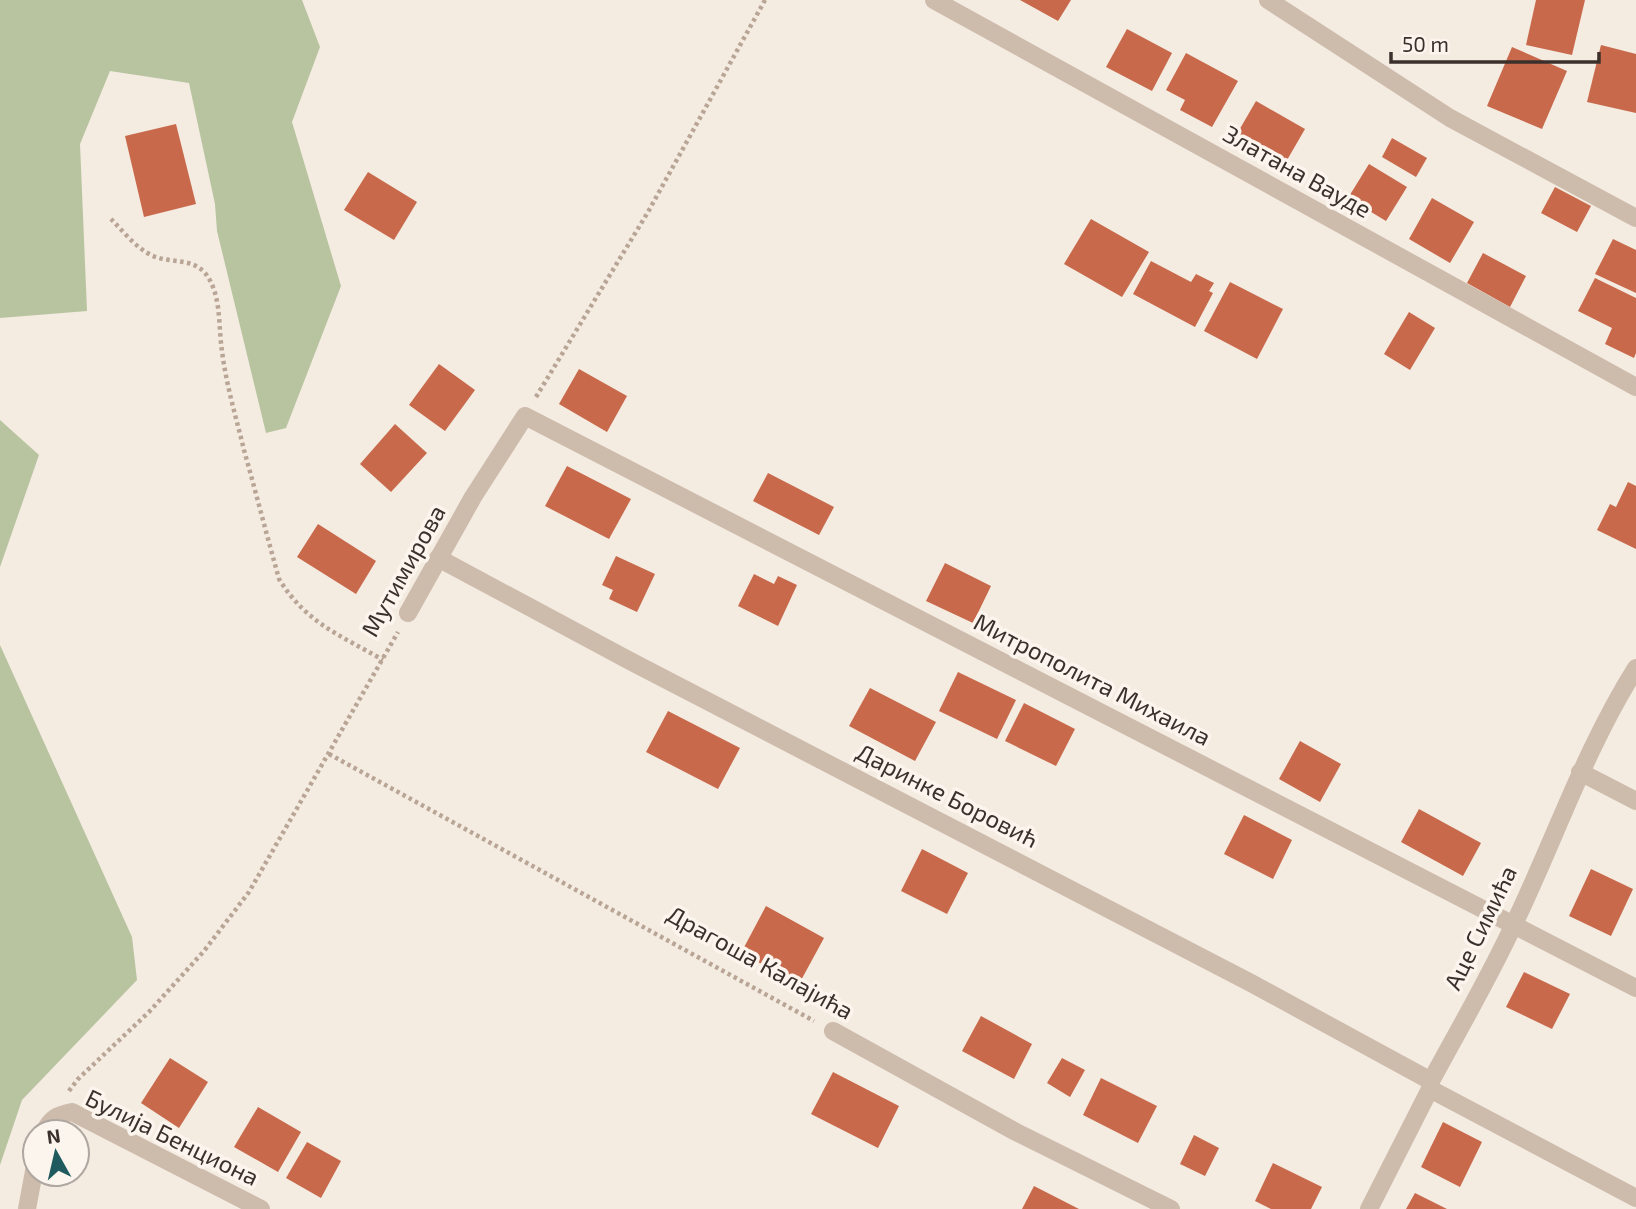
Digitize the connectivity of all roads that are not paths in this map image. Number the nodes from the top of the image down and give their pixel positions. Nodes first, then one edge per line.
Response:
1 (934, 0) edge
2 (1268, 0) edge
3 (1299, 0) edge
4 (1298, 19) junction
5 (1636, 218) edge
6 (1636, 387) edge
7 (525, 416) joint
8 (438, 558) junction
9 (408, 613) road end
10 (1636, 668) edge
11 (1580, 772) junction
12 (1636, 801) edge
13 (1514, 925) junction
14 (1636, 988) edge
15 (833, 1031) road end
16 (1431, 1085) junction
17 (53, 1118) edge
18 (84, 1118) edge
19 (91, 1122) edge
20 (31, 1188) edge
21 (1636, 1198) edge
22 (27, 1209) edge
23 (261, 1209) edge
24 (1171, 1209) edge
25 (1369, 1209) edge

1 - 6 street, Златана Вауде
2 - 4 street
3 - 4 street
4 - 5 street
7 - 8 street, Мутимирова
7 - 13 street, Митрополита Михаила
8 - 9 street, Мутимирова
8 - 16 street, Даринке Боровић
10 - 11 street, Аце Симића
11 - 12 street
11 - 13 street, Аце Симића
13 - 14 street, Митрополита Михаила
13 - 16 street, Аце Симића
15 - 24 street, Драгоша Калајића
16 - 21 street, Даринке Боровић
16 - 25 street, Аце Симића
17 - 18 street, Булија Бенциона
19 - 23 street, Булија Бенциона
20 - 22 street

